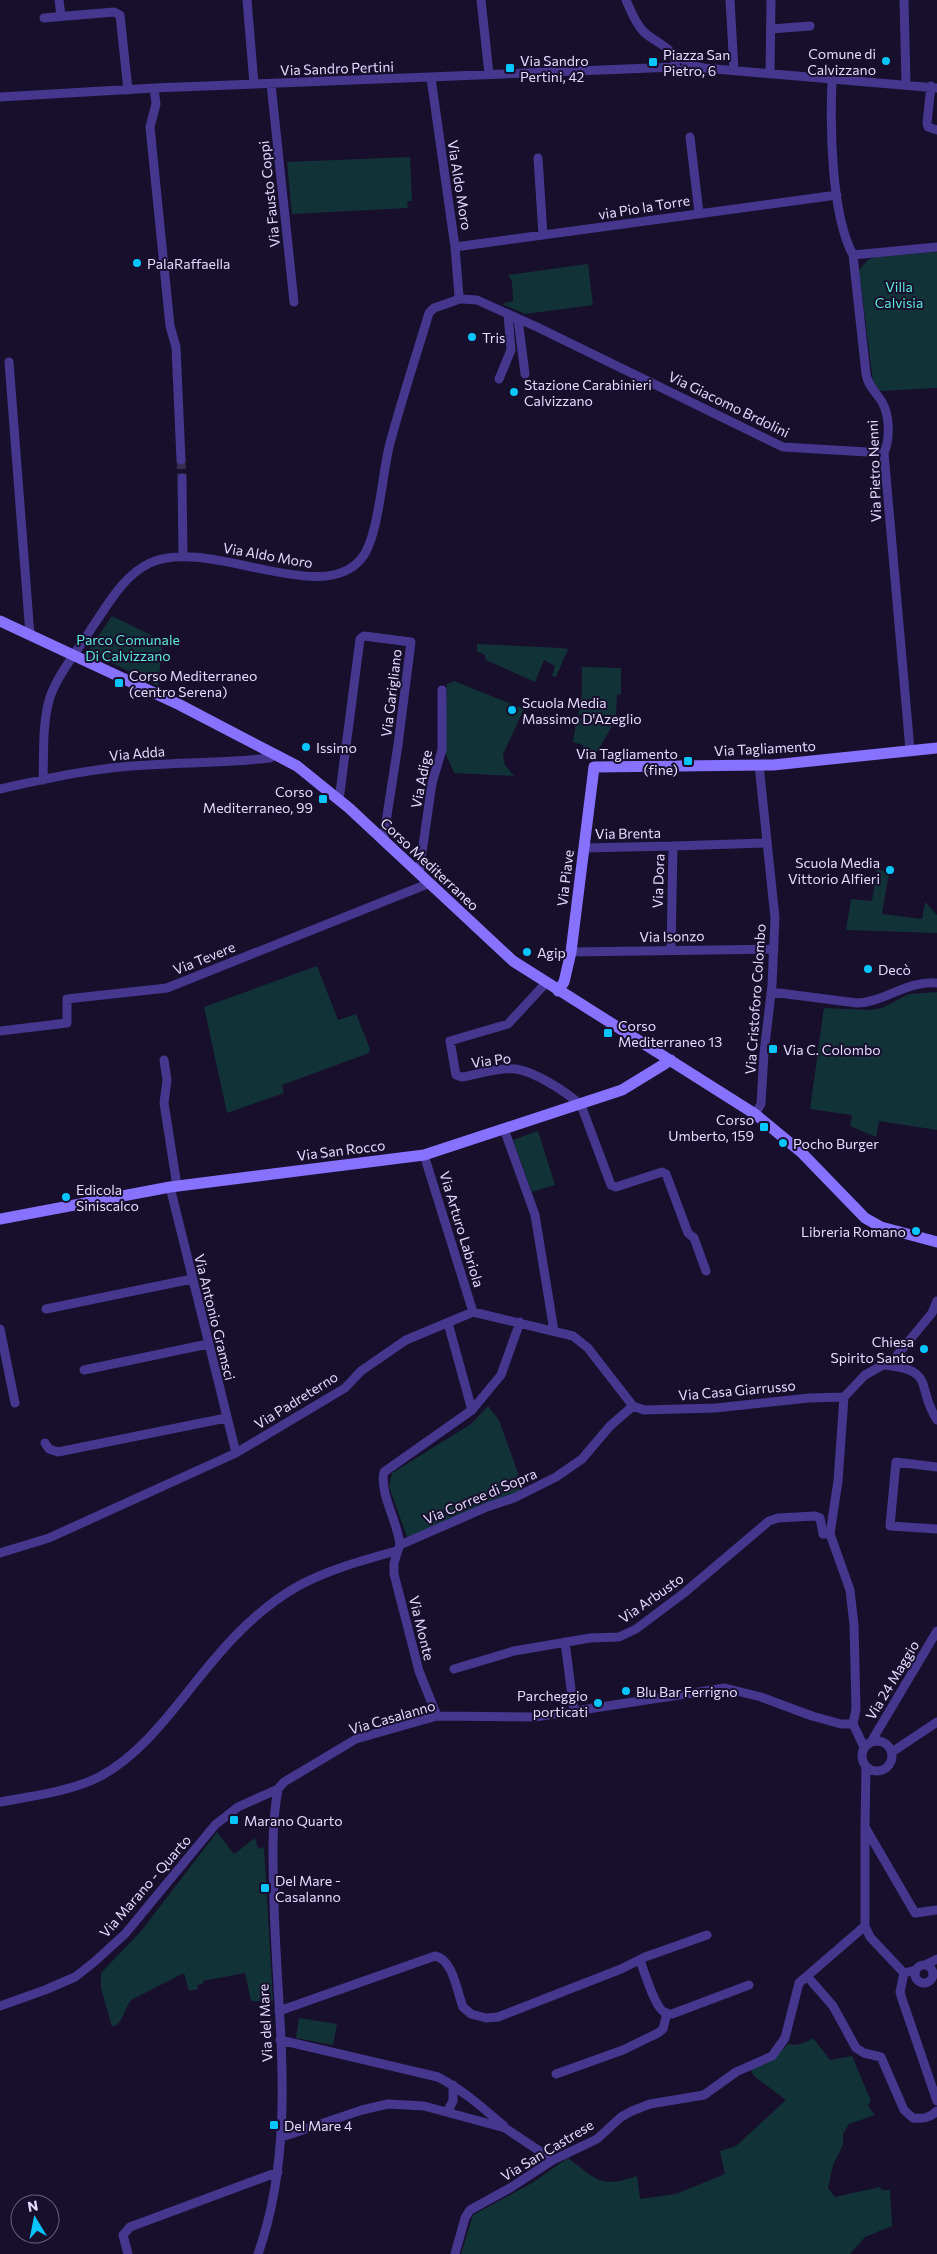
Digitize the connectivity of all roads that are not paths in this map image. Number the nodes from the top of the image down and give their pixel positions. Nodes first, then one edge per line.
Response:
1 (59, 0) edge
2 (247, 0) edge
3 (481, 0) edge
4 (626, 0) edge
5 (730, 0) edge
6 (771, 0) edge
7 (904, 0) edge
8 (61, 16) junction
9 (44, 18) dead end
10 (810, 26) dead end
11 (771, 29) junction
12 (679, 63) junction
13 (734, 70) junction
14 (489, 74) junction
15 (770, 74) junction
16 (432, 78) junction
17 (832, 80) junction
18 (254, 84) junction
19 (271, 84) junction
20 (906, 84) junction
21 (934, 87) edge
22 (154, 88) junction
23 (128, 90) junction
24 (0, 97) edge
25 (937, 130) edge
26 (690, 136) dead end
27 (538, 158) dead end
28 (837, 195) junction
29 (699, 213) junction
30 (543, 235) junction
31 (455, 246) junction
32 (937, 247) edge
33 (853, 255) junction
34 (459, 298) junction
35 (294, 302) dead end
36 (508, 314) junction
37 (518, 319) junction
38 (9, 362) dead end
39 (525, 374) dead end
40 (499, 379) dead end
41 (884, 453) junction
42 (181, 460) tunnel mouth
43 (182, 478) tunnel mouth
44 (183, 556) junction
45 (0, 620) edge
46 (30, 635) junction
47 (73, 655) junction
48 (442, 690) dead end
49 (937, 748) edge
50 (910, 750) junction
51 (276, 754) junction
52 (759, 765) junction
53 (594, 766) joint
54 (43, 780) junction
55 (0, 789) edge
56 (339, 800) junction
57 (383, 841) junction
58 (766, 844) junction
59 (672, 846) junction
60 (584, 848) junction
61 (419, 873) junction
62 (430, 883) junction
63 (774, 949) junction
64 (671, 950) junction
65 (571, 952) junction
66 (937, 983) edge
67 (545, 984) junction
68 (558, 991) junction
69 (771, 992) junction
70 (0, 1031) edge
71 (164, 1060) dead end
72 (671, 1060) junction
73 (581, 1105) junction
74 (755, 1114) junction
75 (504, 1129) junction
76 (424, 1155) junction
77 (173, 1187) junction
78 (0, 1218) edge
79 (937, 1242) edge
80 (706, 1271) dead end
81 (192, 1279) junction
82 (937, 1301) edge
83 (46, 1309) dead end
84 (473, 1312) junction
85 (448, 1322) junction
86 (520, 1322) junction
87 (0, 1328) edge
88 (554, 1331) junction
89 (208, 1344) junction
90 (884, 1365) junction
91 (84, 1370) dead end
92 (844, 1397) junction
93 (14, 1403) dead end
94 (633, 1406) junction
95 (472, 1410) junction
96 (226, 1418) junction
97 (937, 1420) edge
98 (45, 1443) dead end
99 (236, 1453) junction
100 (937, 1467) edge
101 (937, 1529) edge
102 (830, 1534) junction
103 (398, 1548) junction
104 (0, 1552) edge
105 (937, 1631) edge
106 (565, 1642) junction
107 (454, 1669) dead end
108 (574, 1712) junction
109 (437, 1716) junction
110 (937, 1722) edge
111 (853, 1724) junction
112 (868, 1745) junction
113 (892, 1752) junction
114 (866, 1766) junction
115 (278, 1789) junction
116 (0, 1802) edge
117 (865, 1827) junction
118 (937, 1910) edge
119 (865, 1926) junction
120 (707, 1936) dead end
121 (937, 1959) edge
122 (640, 1960) junction
123 (925, 1965) junction
124 (916, 1970) junction
125 (904, 1973) junction
126 (935, 1975) edge
127 (807, 1976) junction
128 (749, 1985) dead end
129 (0, 2006) edge
130 (278, 2012) junction
131 (667, 2013) junction
132 (280, 2040) junction
133 (556, 2074) dead end
134 (453, 2085) junction
135 (937, 2101) edge
136 (937, 2111) edge
137 (447, 2112) junction
138 (506, 2128) junction
139 (282, 2137) junction
140 (552, 2160) junction
141 (278, 2172) junction
142 (128, 2254) edge
143 (258, 2254) edge
144 (455, 2254) edge

1 - 8 street
2 - 18 street
3 - 14 street
4 - 12 street
5 - 13 street
6 - 11 street
7 - 20 street
8 - 9 street
8 - 23 street
10 - 11 street
11 - 15 street
12 - 13 street
12 - 14 street, Via Sandro Pertini
13 - 15 street
14 - 16 street, Via Sandro Pertini
15 - 17 street
16 - 19 street, Via Sandro Pertini
16 - 31 street, Via Aldo Moro
17 - 20 street
17 - 28 street, Via Pietro Nenni
18 - 19 street, Via Sandro Pertini
18 - 22 street, Via Sandro Pertini
19 - 35 street, Via Fausto Coppi
20 - 21 street
21 - 25 street
22 - 23 street, Via Sandro Pertini
22 - 42 street
23 - 24 street, Via Sandro Pertini
26 - 29 street
27 - 30 street
28 - 29 street, via Pio la Torre
28 - 33 street, Via Pietro Nenni
29 - 30 street, via Pio la Torre
30 - 31 street, via Pio la Torre
31 - 34 street, Via Aldo Moro
32 - 33 street
33 - 41 street, Via Pietro Nenni
34 - 36 street, Via Giacomo Brdolini
34 - 44 street, Via Aldo Moro
36 - 37 street, Via Giacomo Brdolini
36 - 40 street
37 - 39 street
37 - 41 street, Via Giacomo Brdolini
38 - 46 street
41 - 50 street, Via Pietro Nenni
43 - 44 street
44 - 47 street, Via Aldo Moro
45 - 46 main road, Corso Mediterraneo
46 - 47 main road, Corso Mediterraneo
47 - 51 main road, Corso Mediterraneo
47 - 54 street, Via Aldo Moro
48 - 61 street, Via Adige
49 - 50 main road, Via Tagliamento
50 - 52 main road, Via Tagliamento
51 - 54 street, Via Adda
51 - 56 main road, Corso Mediterraneo
52 - 53 main road, Via Tagliamento
52 - 58 street, Via Cristoforo Colombo
53 - 60 main road, Via Piave
54 - 55 street, Via Adda
56 - 57 main road, Corso Mediterraneo
56 - 57 street, Via Garigliano
57 - 61 main road, Corso Mediterraneo
58 - 59 street, Via Dora
58 - 63 street, Via Cristoforo Colombo
59 - 60 street, Via Brenta
59 - 64 street, Via Dora
60 - 65 main road, Via Piave
61 - 62 main road, Corso Mediterraneo
62 - 67 main road, Corso Mediterraneo
62 - 70 street, Via Tevere
63 - 64 street, Via Isonzo
63 - 69 street, Via Cristoforo Colombo
64 - 65 street, Via Isonzo
65 - 68 main road, Via Piave
66 - 69 street
67 - 68 main road, Corso Mediterraneo
67 - 73 street, Via Po
68 - 72 main road, Corso Mediterraneo
69 - 74 street, Via Cristoforo Colombo
71 - 77 street, Via Antonio Gramsci
72 - 73 main road, Via San Rocco
72 - 74 main road, Corso Mediterraneo
73 - 75 main road, Via San Rocco
73 - 80 street
74 - 79 main road, Corso Mediterraneo
75 - 76 main road, Via San Rocco
75 - 88 street
76 - 77 main road, Via San Rocco
76 - 84 street, Via Arturo Labriola
77 - 78 main road, Via San Rocco
77 - 81 street, Via Antonio Gramsci
81 - 83 street
81 - 89 street, Via Antonio Gramsci
82 - 90 street
84 - 85 street, Via Padreterno
84 - 86 street
85 - 95 street
85 - 99 street, Via Padreterno
86 - 88 street
86 - 95 street
87 - 93 street
88 - 94 street
89 - 91 street
89 - 96 street, Via Antonio Gramsci
90 - 92 street
90 - 97 street
92 - 94 street, Via Casa Giarrusso
92 - 102 street
94 - 103 street, Via Corree di Sopra
95 - 103 street
96 - 98 street
96 - 99 street, Via Antonio Gramsci
99 - 104 street, Via Padreterno
100 - 101 street
102 - 106 street, Via Arbusto
102 - 111 street
103 - 109 street, Via Monte
103 - 116 street, Via Corree di Sopra
105 - 112 street, Via 24 Maggio
106 - 107 street, Via Arbusto
106 - 108 street
108 - 109 street, Via Casalanno
108 - 111 street, Via Casalanno
109 - 115 street, Via Casalanno
110 - 113 street
111 - 112 street
112 - 113 street
112 - 114 street
113 - 114 street
114 - 117 street
115 - 129 street, Via Marano - Quarto
115 - 130 street, Via del Mare
117 - 118 street
117 - 119 street
119 - 125 street
119 - 127 street, Via San Castrese
120 - 122 street
121 - 123 street
122 - 130 street
122 - 131 street
123 - 124 street
123 - 126 street
124 - 125 street
124 - 126 street
125 - 135 street
127 - 136 street
127 - 140 street, Via San Castrese
128 - 131 street
130 - 132 street, Via del Mare
131 - 133 street
132 - 134 street
132 - 139 street, Via del Mare
134 - 137 street
134 - 138 street
137 - 138 street
137 - 139 street
138 - 140 street
139 - 141 street, Via del Mare
140 - 144 street, Via San Castrese
141 - 142 street
141 - 143 street, Via del Mare

